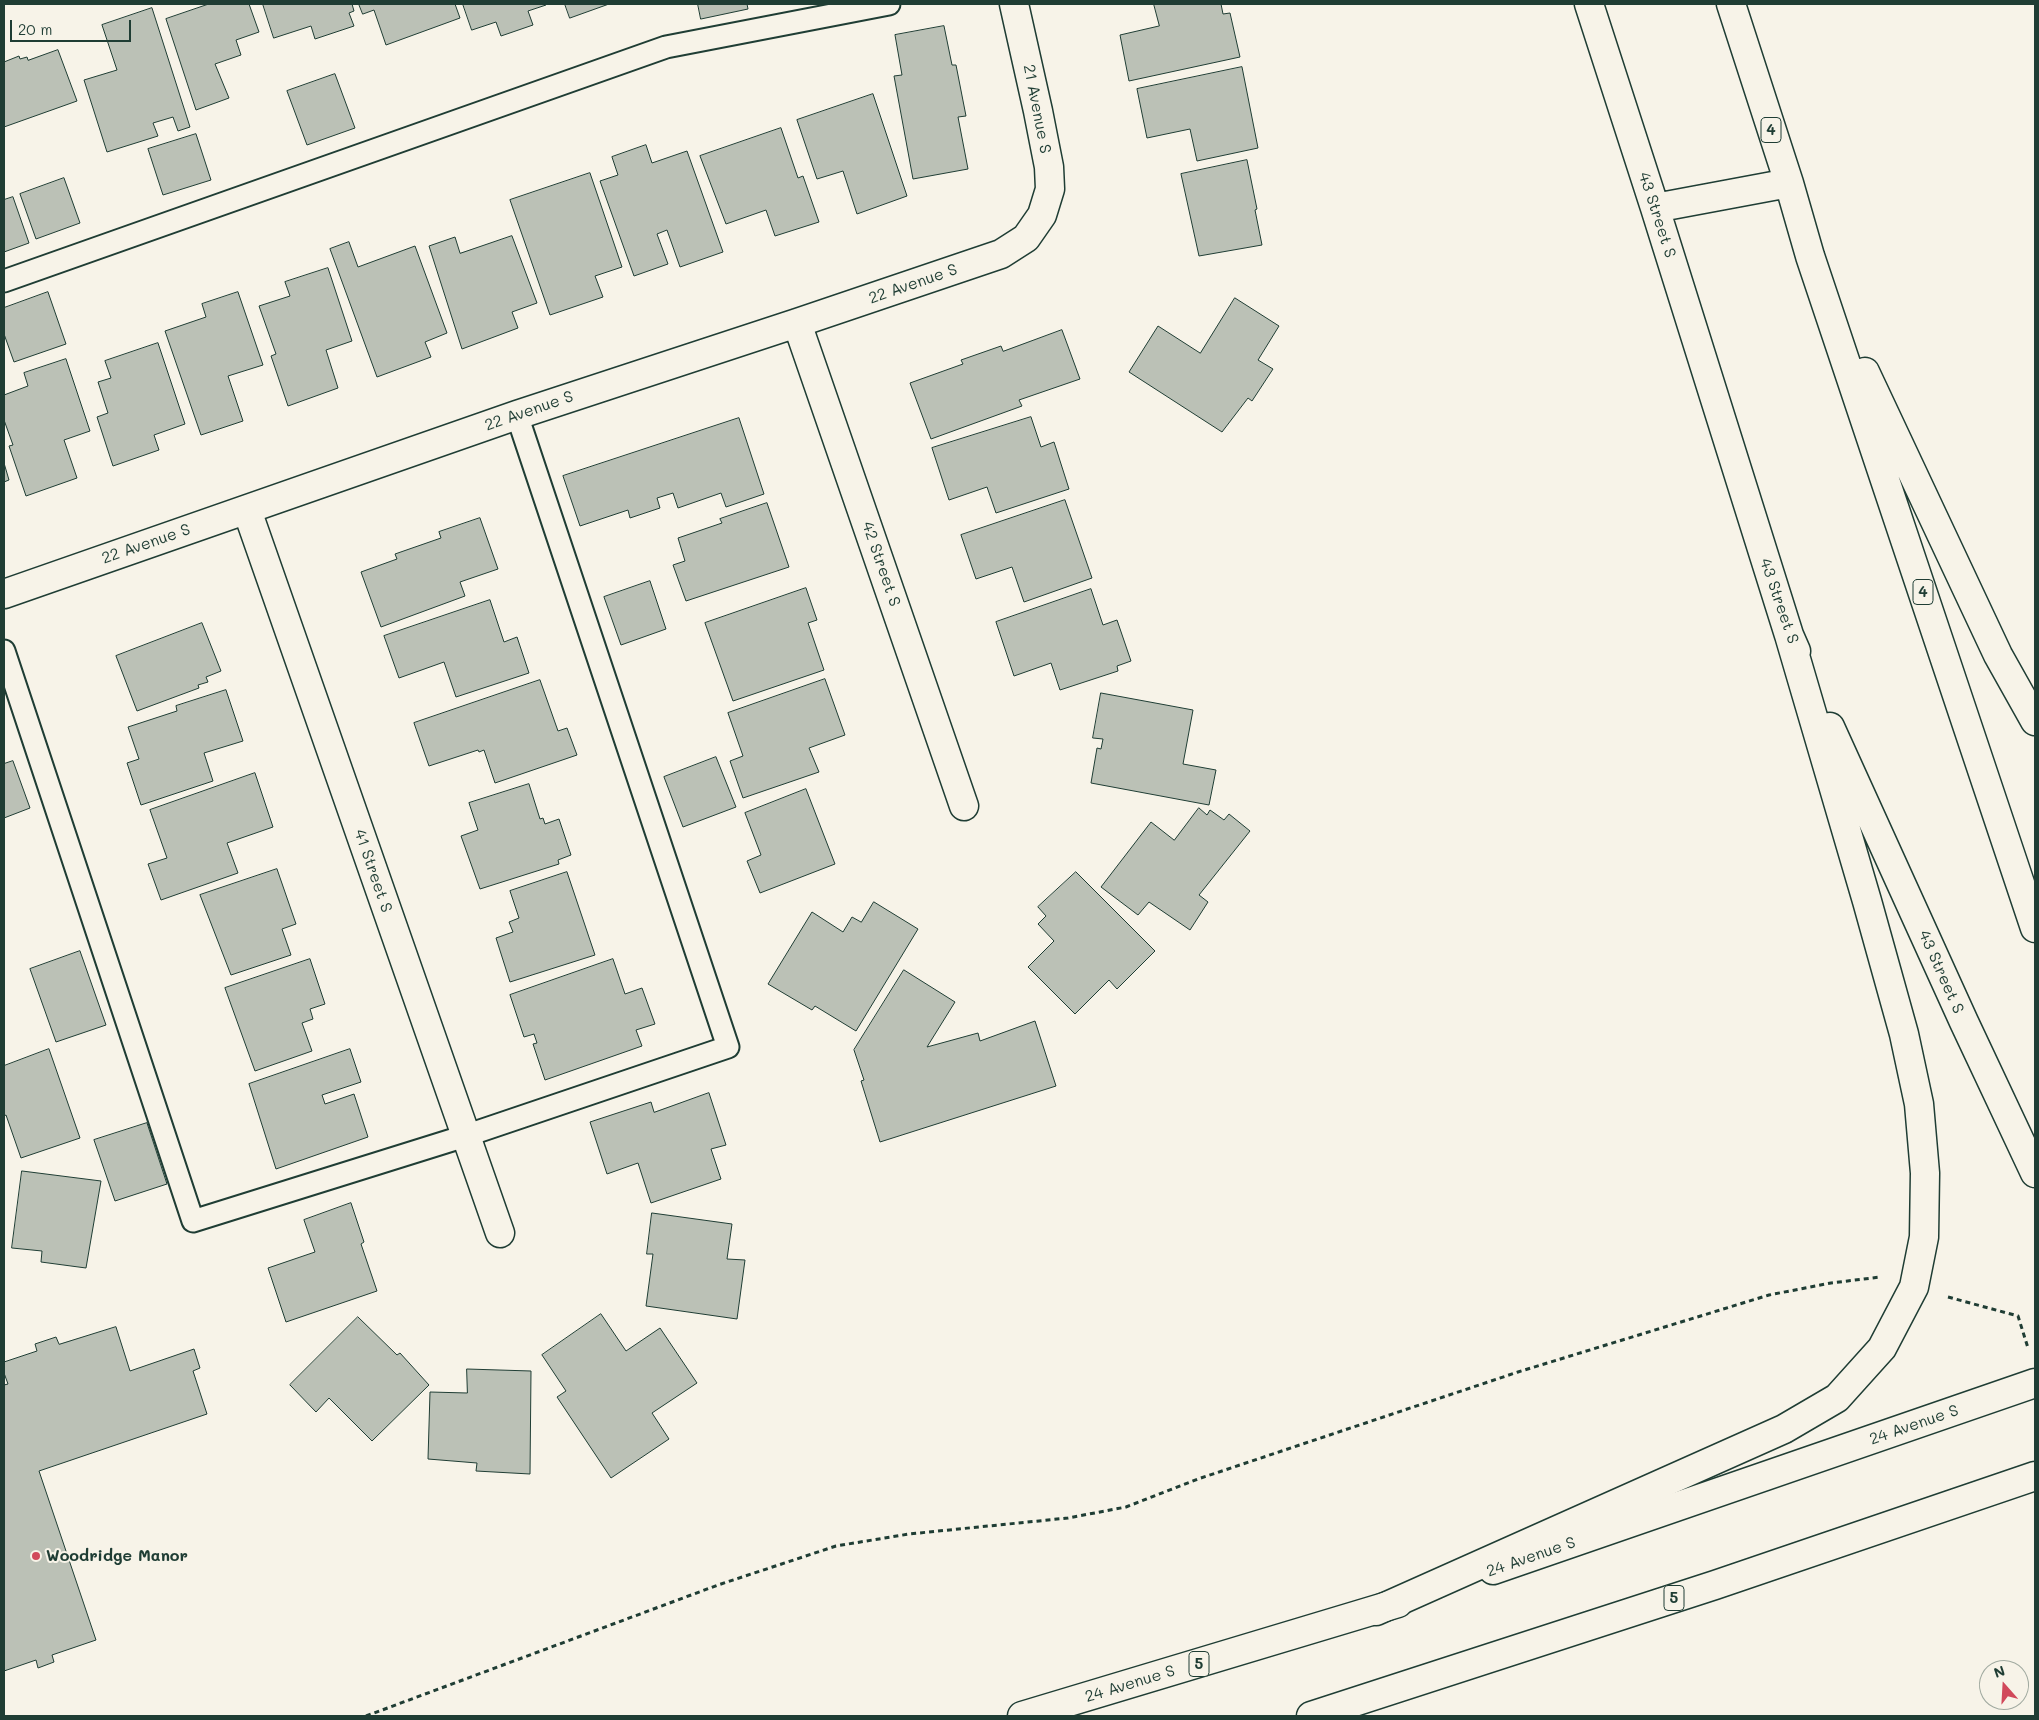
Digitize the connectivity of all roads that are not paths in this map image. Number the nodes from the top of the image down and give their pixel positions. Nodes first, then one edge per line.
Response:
1 (889, 4) edge
2 (1014, 4) edge
3 (1588, 4) edge
4 (1731, 4) edge
5 (1789, 184) junction
6 (1655, 208) junction
7 (1042, 215) joint
8 (1810, 256) junction
9 (4, 281) edge
10 (797, 323) junction
11 (517, 415) junction
12 (247, 510) junction
13 (4, 594) edge
14 (1789, 635) junction
15 (4, 651) edge
16 (2035, 721) edge
17 (964, 806) dead end
18 (2035, 928) edge
19 (465, 1136) junction
20 (2035, 1173) edge
21 (500, 1233) dead end
22 (2035, 1383) edge
23 (2035, 1476) edge
24 (1376, 1611) junction
25 (1022, 1716) edge
26 (1311, 1716) edge

1 - 9 lane
2 - 7 main road, 21 Avenue S
3 - 6 main road, 43 Street S
4 - 5 main road, 4
5 - 6 main road
5 - 8 main road, 4
6 - 14 main road, 43 Street S
7 - 10 main road, 22 Avenue S
8 - 16 main road
8 - 18 main road, 4
10 - 11 main road, 22 Avenue S
10 - 17 main road, 42 Street S
11 - 12 main road, 22 Avenue S
11 - 19 lane
12 - 13 main road, 22 Avenue S
12 - 19 main road, 41 Street S
14 - 20 main road, 43 Street S
14 - 24 main road
15 - 19 lane
19 - 21 main road, 41 Street S
22 - 24 main road, 24 Avenue S / 5
23 - 26 main road, 5
24 - 25 main road, 24 Avenue S / 5

